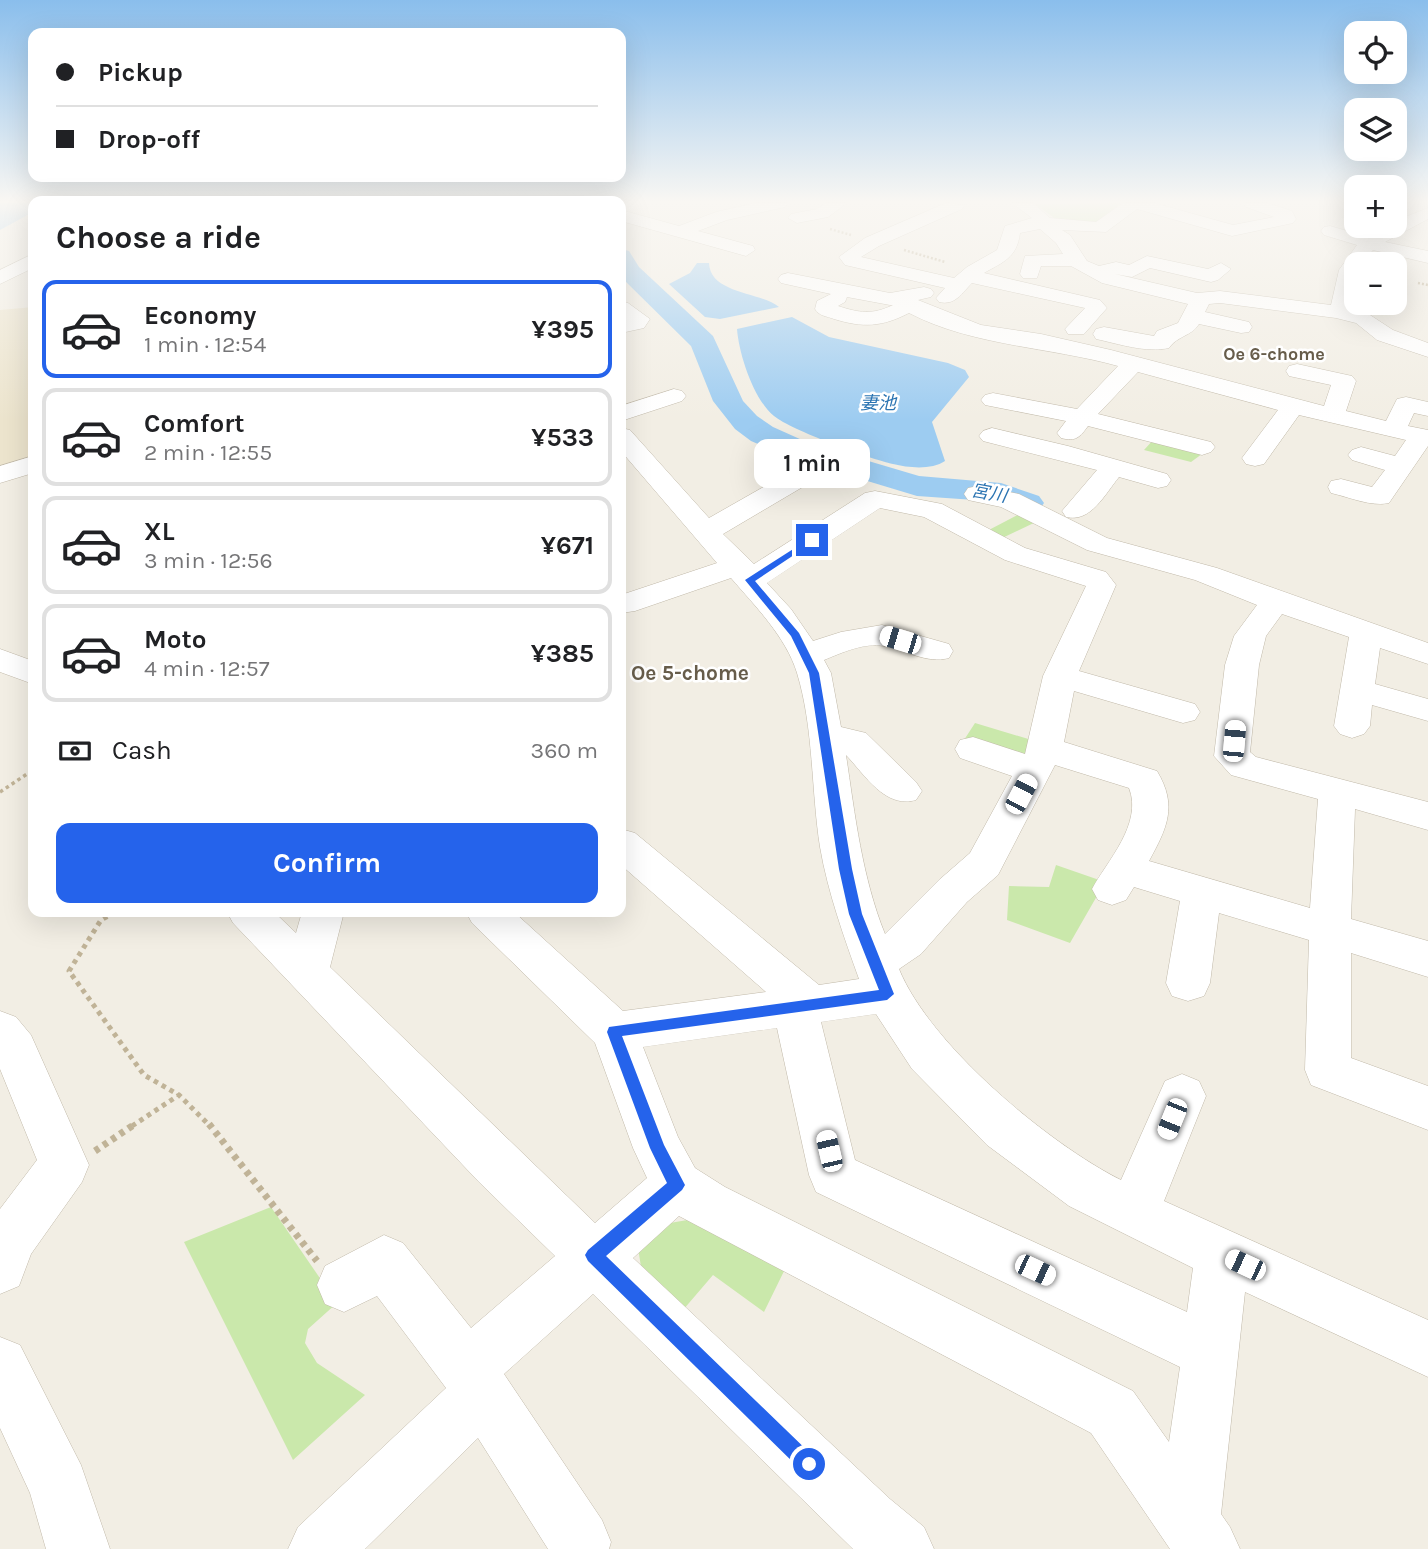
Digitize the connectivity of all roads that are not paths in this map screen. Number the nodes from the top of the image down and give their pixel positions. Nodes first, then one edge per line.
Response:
1 (910, 275) edge
2 (975, 275) edge
3 (1103, 275) edge
4 (1348, 275) edge
5 (788, 279) dead end
6 (958, 287) junction
7 (22, 290) dead end
8 (852, 291) junction
9 (0, 295) edge
10 (904, 301) junction
11 (972, 304) dead end
12 (1196, 307) junction
13 (626, 310) edge
14 (1338, 312) junction
15 (1037, 320) dead end
16 (626, 326) edge
17 (1241, 327) dead end
18 (1076, 329) junction
19 (1428, 350) edge
20 (1133, 364) junction
21 (1297, 370) dead end
22 (674, 396) dead end
23 (1098, 398) junction
24 (993, 400) dead end
25 (1293, 407) junction
26 (1428, 409) edge
27 (626, 412) edge
28 (1170, 415) dead end
29 (1333, 415) junction
30 (1082, 417) junction
31 (1394, 429) junction
32 (992, 436) dead end
33 (1425, 437) edge
34 (1202, 447) dead end
35 (629, 455) edge
36 (1361, 455) dead end
37 (1255, 458) dead end
38 (1055, 461) junction
39 (28, 466) edge
40 (1401, 466) junction
41 (1113, 468) junction
42 (0, 475) edge
43 (797, 479) dead end
44 (1158, 480) dead end
45 (1341, 487) dead end
46 (978, 494) dead end
47 (1076, 511) dead end
48 (706, 531) junction
49 (742, 571) junction
50 (1275, 601) junction
51 (626, 603) edge
52 (1366, 633) junction
53 (936, 651) dead end
54 (806, 654) junction
55 (1428, 654) edge
56 (0, 659) edge
57 (28, 672) edge
58 (1060, 676) junction
59 (1358, 690) junction
60 (1428, 710) edge
61 (1184, 712) dead end
62 (1352, 726) dead end
63 (825, 737) junction
64 (973, 749) dead end
65 (1039, 760) junction
66 (903, 791) dead end
67 (1338, 791) junction
68 (1428, 816) edge
69 (626, 847) edge
70 (1202, 892) junction
71 (253, 917) edge
72 (322, 917) edge
73 (492, 917) edge
74 (1330, 929) junction
75 (1428, 958) edge
76 (307, 972) junction
77 (881, 979) junction
78 (1188, 983) dead end
79 (803, 1006) junction
80 (0, 1031) edge
81 (614, 1032) junction
82 (1182, 1096) dead end
83 (1428, 1108) edge
84 (677, 1185) junction
85 (1133, 1213) junction
86 (1222, 1254) junction
87 (594, 1255) junction
88 (0, 1267) edge
89 (344, 1285) road end
90 (1428, 1349) edge
91 (1210, 1352) junction
92 (0, 1365) edge
93 (475, 1381) junction
94 (1198, 1536) edge
95 (580, 1542) dead end
96 (78, 1549) edge
97 (320, 1549) edge
98 (902, 1549) edge

1 - 6 street
2 - 6 street
3 - 12 street
4 - 14 street
5 - 8 street
6 - 10 street
6 - 11 street
6 - 18 street
7 - 9 street
8 - 10 street
8 - 10 street
10 - 20 street
12 - 14 street
12 - 17 street
12 - 18 street
13 - 16 street
14 - 19 street
15 - 18 street
20 - 23 street
20 - 25 street
21 - 29 street
22 - 27 street
23 - 28 street
23 - 30 street
24 - 30 street
25 - 29 street
25 - 37 street
26 - 31 street
29 - 31 street
30 - 34 street
30 - 38 street
31 - 33 street
32 - 38 street
33 - 40 street
35 - 48 street
36 - 40 street
38 - 41 street
39 - 42 street
40 - 45 street
41 - 44 street
41 - 47 street
43 - 48 street
46 - 50 street
48 - 49 street
49 - 51 street
49 - 54 street
49 - 58 street
50 - 52 street
50 - 67 street
52 - 55 street
52 - 59 street
53 - 54 street
54 - 63 street
56 - 57 street
58 - 61 street
58 - 65 street
59 - 60 street
59 - 62 street
63 - 66 street
63 - 77 street
64 - 65 street
65 - 70 street
65 - 77 street
67 - 68 street
67 - 74 street
69 - 79 street
70 - 74 street
70 - 78 street
71 - 76 street
72 - 76 street
73 - 81 street
74 - 75 street
74 - 83 street
76 - 87 street
77 - 79 street
77 - 85 street
79 - 81 street
79 - 91 street
80 - 88 street
81 - 84 street
82 - 85 street
84 - 87 street
84 - 94 street
85 - 86 street
86 - 90 street
86 - 91 street
87 - 93 street
87 - 98 street
89 - 93 street
91 - 94 street
92 - 96 street
93 - 95 street
93 - 97 street

